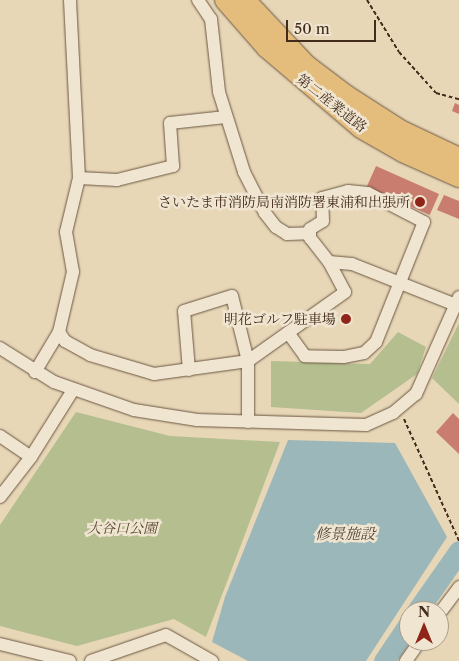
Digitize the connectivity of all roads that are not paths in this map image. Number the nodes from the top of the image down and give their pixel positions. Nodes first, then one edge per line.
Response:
1 (70, 0) edge
2 (198, 0) edge
3 (225, 0) edge
4 (245, 0) edge
5 (226, 117) junction
6 (459, 158) edge
7 (459, 177) edge
8 (79, 178) junction
9 (310, 234) junction
10 (328, 262) junction
11 (400, 282) junction
12 (457, 301) edge
13 (59, 332) junction
14 (288, 333) junction
15 (0, 348) edge
16 (248, 361) junction
17 (189, 370) junction
18 (35, 372) junction
19 (73, 390) junction
20 (248, 422) junction
21 (0, 436) edge
22 (31, 457) junction
23 (0, 498) edge
24 (459, 586) edge
25 (448, 601) edge
26 (1, 647) edge
27 (100, 660) edge
28 (70, 661) edge
29 (212, 661) edge

1 - 8 street
2 - 5 street
3 - 7 main road, 第二産業道路
4 - 6 main road, 第二産業道路
5 - 8 street
5 - 9 street
8 - 13 street
9 - 10 street
9 - 11 street
10 - 11 street
10 - 14 street
11 - 12 street
11 - 14 street
12 - 20 street
13 - 17 street
13 - 18 street
14 - 16 street
15 - 18 street
16 - 17 street
16 - 17 street
16 - 20 street
18 - 19 street
19 - 20 street
19 - 22 street
21 - 22 street
22 - 23 street
24 - 25 street
26 - 28 street
27 - 29 street

